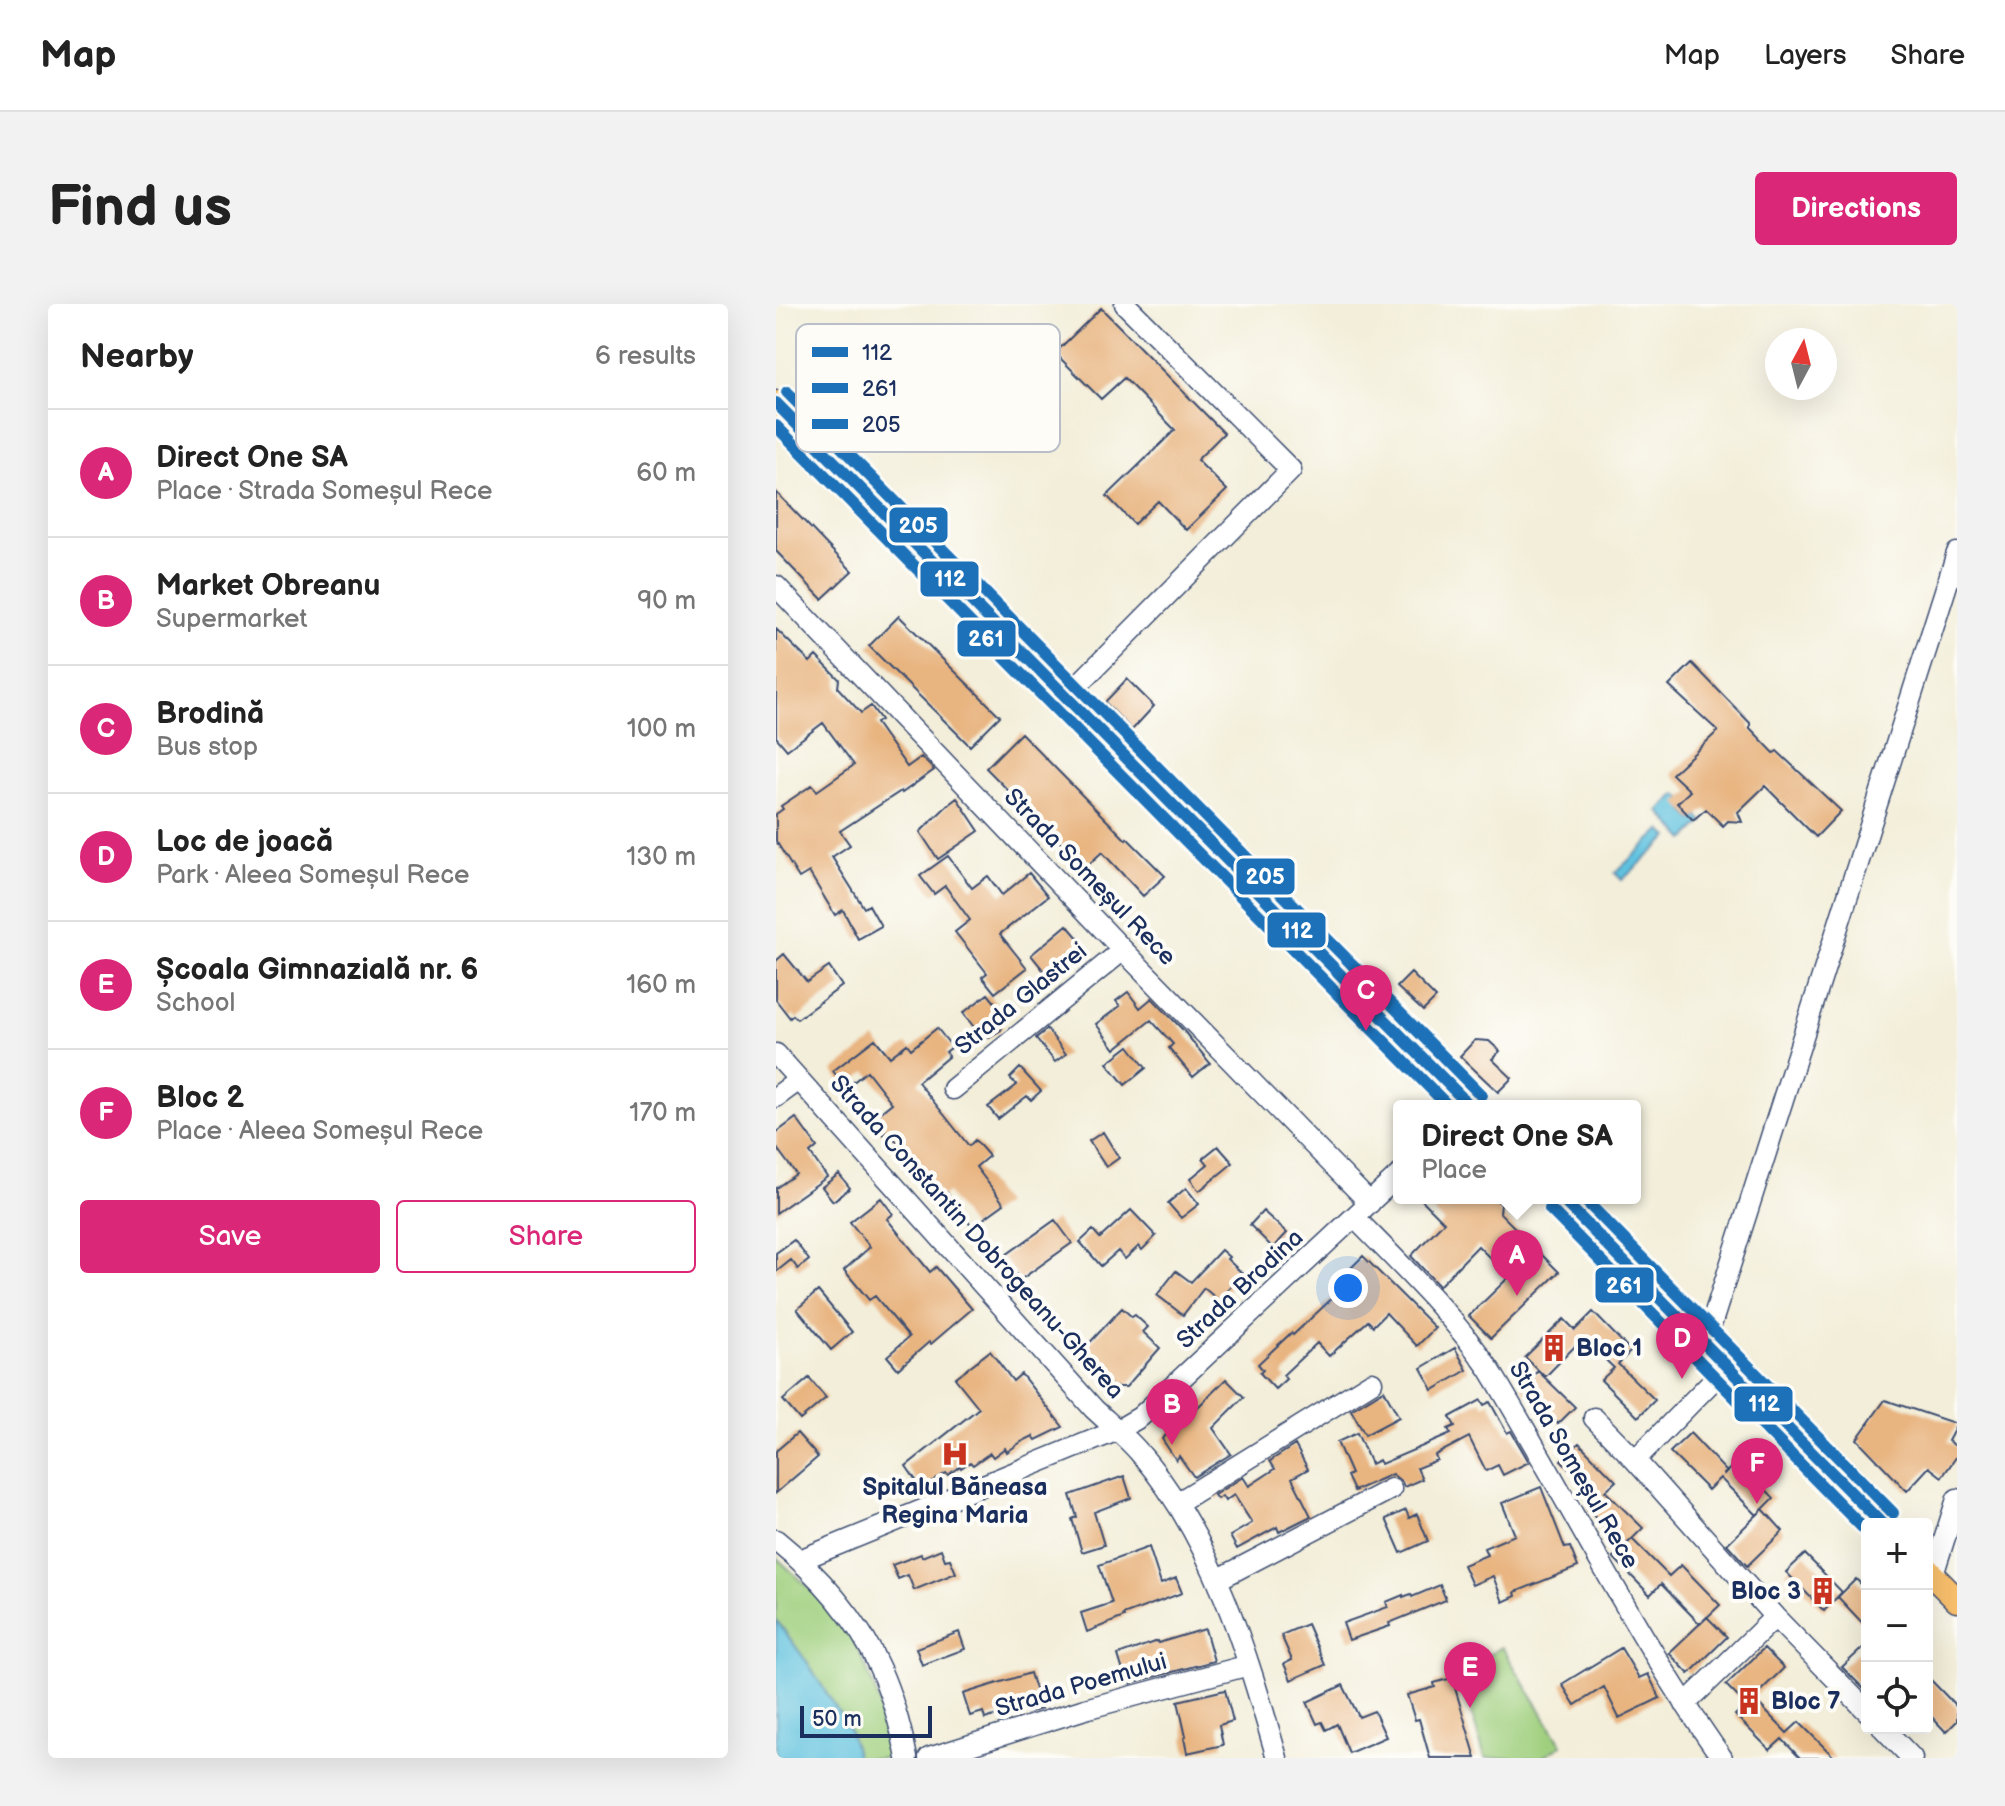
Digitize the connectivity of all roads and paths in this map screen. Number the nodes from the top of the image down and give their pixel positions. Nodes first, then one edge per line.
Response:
1 (1125, 304) edge
2 (776, 403) edge
3 (796, 423) edge
4 (825, 452) edge
5 (1957, 553) edge
6 (776, 586) edge
7 (1067, 696) junction
8 (1123, 950) junction
9 (776, 1054) edge
10 (799, 1080) junction
11 (953, 1089) dead end
12 (776, 1097) edge
13 (1464, 1100) edge
14 (1393, 1181) edge
15 (1370, 1203) junction
16 (1567, 1204) edge
17 (1354, 1217) junction
18 (1705, 1344) junction
19 (1726, 1367) junction
20 (1372, 1382) dead end
21 (1594, 1418) dead end
22 (1118, 1430) junction
23 (1635, 1460) junction
24 (1391, 1489) dead end
25 (1957, 1499) edge
26 (1177, 1503) junction
27 (1876, 1518) edge
28 (776, 1540) edge
29 (800, 1560) junction
30 (1933, 1564) edge
31 (1933, 1575) edge
32 (1217, 1580) junction
33 (1957, 1600) edge
34 (1775, 1617) junction
35 (1249, 1665) junction
36 (1685, 1704) junction
37 (1861, 1705) edge
38 (1889, 1734) edge
39 (907, 1758) edge
40 (929, 1758) edge
41 (1277, 1758) edge
42 (1722, 1758) edge
43 (1912, 1758) edge

1 - 7 street
2 - 3 main road
4 - 7 main road
5 - 18 street
6 - 8 street, Strada Someșul Rece
7 - 13 main road
8 - 11 street, Strada Glastrei
8 - 15 street, Strada Someșul Rece
9 - 10 street, Strada Constantin Dobrogeanu-Gherea
10 - 12 street
10 - 22 street, Strada Constantin Dobrogeanu-Gherea
14 - 15 street, Strada Brodina
15 - 17 street, Strada Brodina
16 - 18 main road
17 - 22 street, Strada Brodina
17 - 36 street, Strada Someșul Rece
18 - 19 main road
19 - 23 street
19 - 27 main road
20 - 26 street
21 - 23 street
22 - 26 street, Strada Constantin Dobrogeanu-Gherea
22 - 29 street, Strada Brodina
23 - 34 street
24 - 32 street
25 - 30 street
26 - 32 street, Strada Constantin Dobrogeanu-Gherea
28 - 29 street
29 - 39 street
31 - 33 main road
32 - 35 street, Strada Constantin Dobrogeanu-Gherea
34 - 36 street
34 - 37 street
35 - 40 street, Strada Poemului
35 - 41 street, Strada Constantin Dobrogeanu-Gherea
36 - 42 street, Strada Someșul Rece
38 - 43 street

